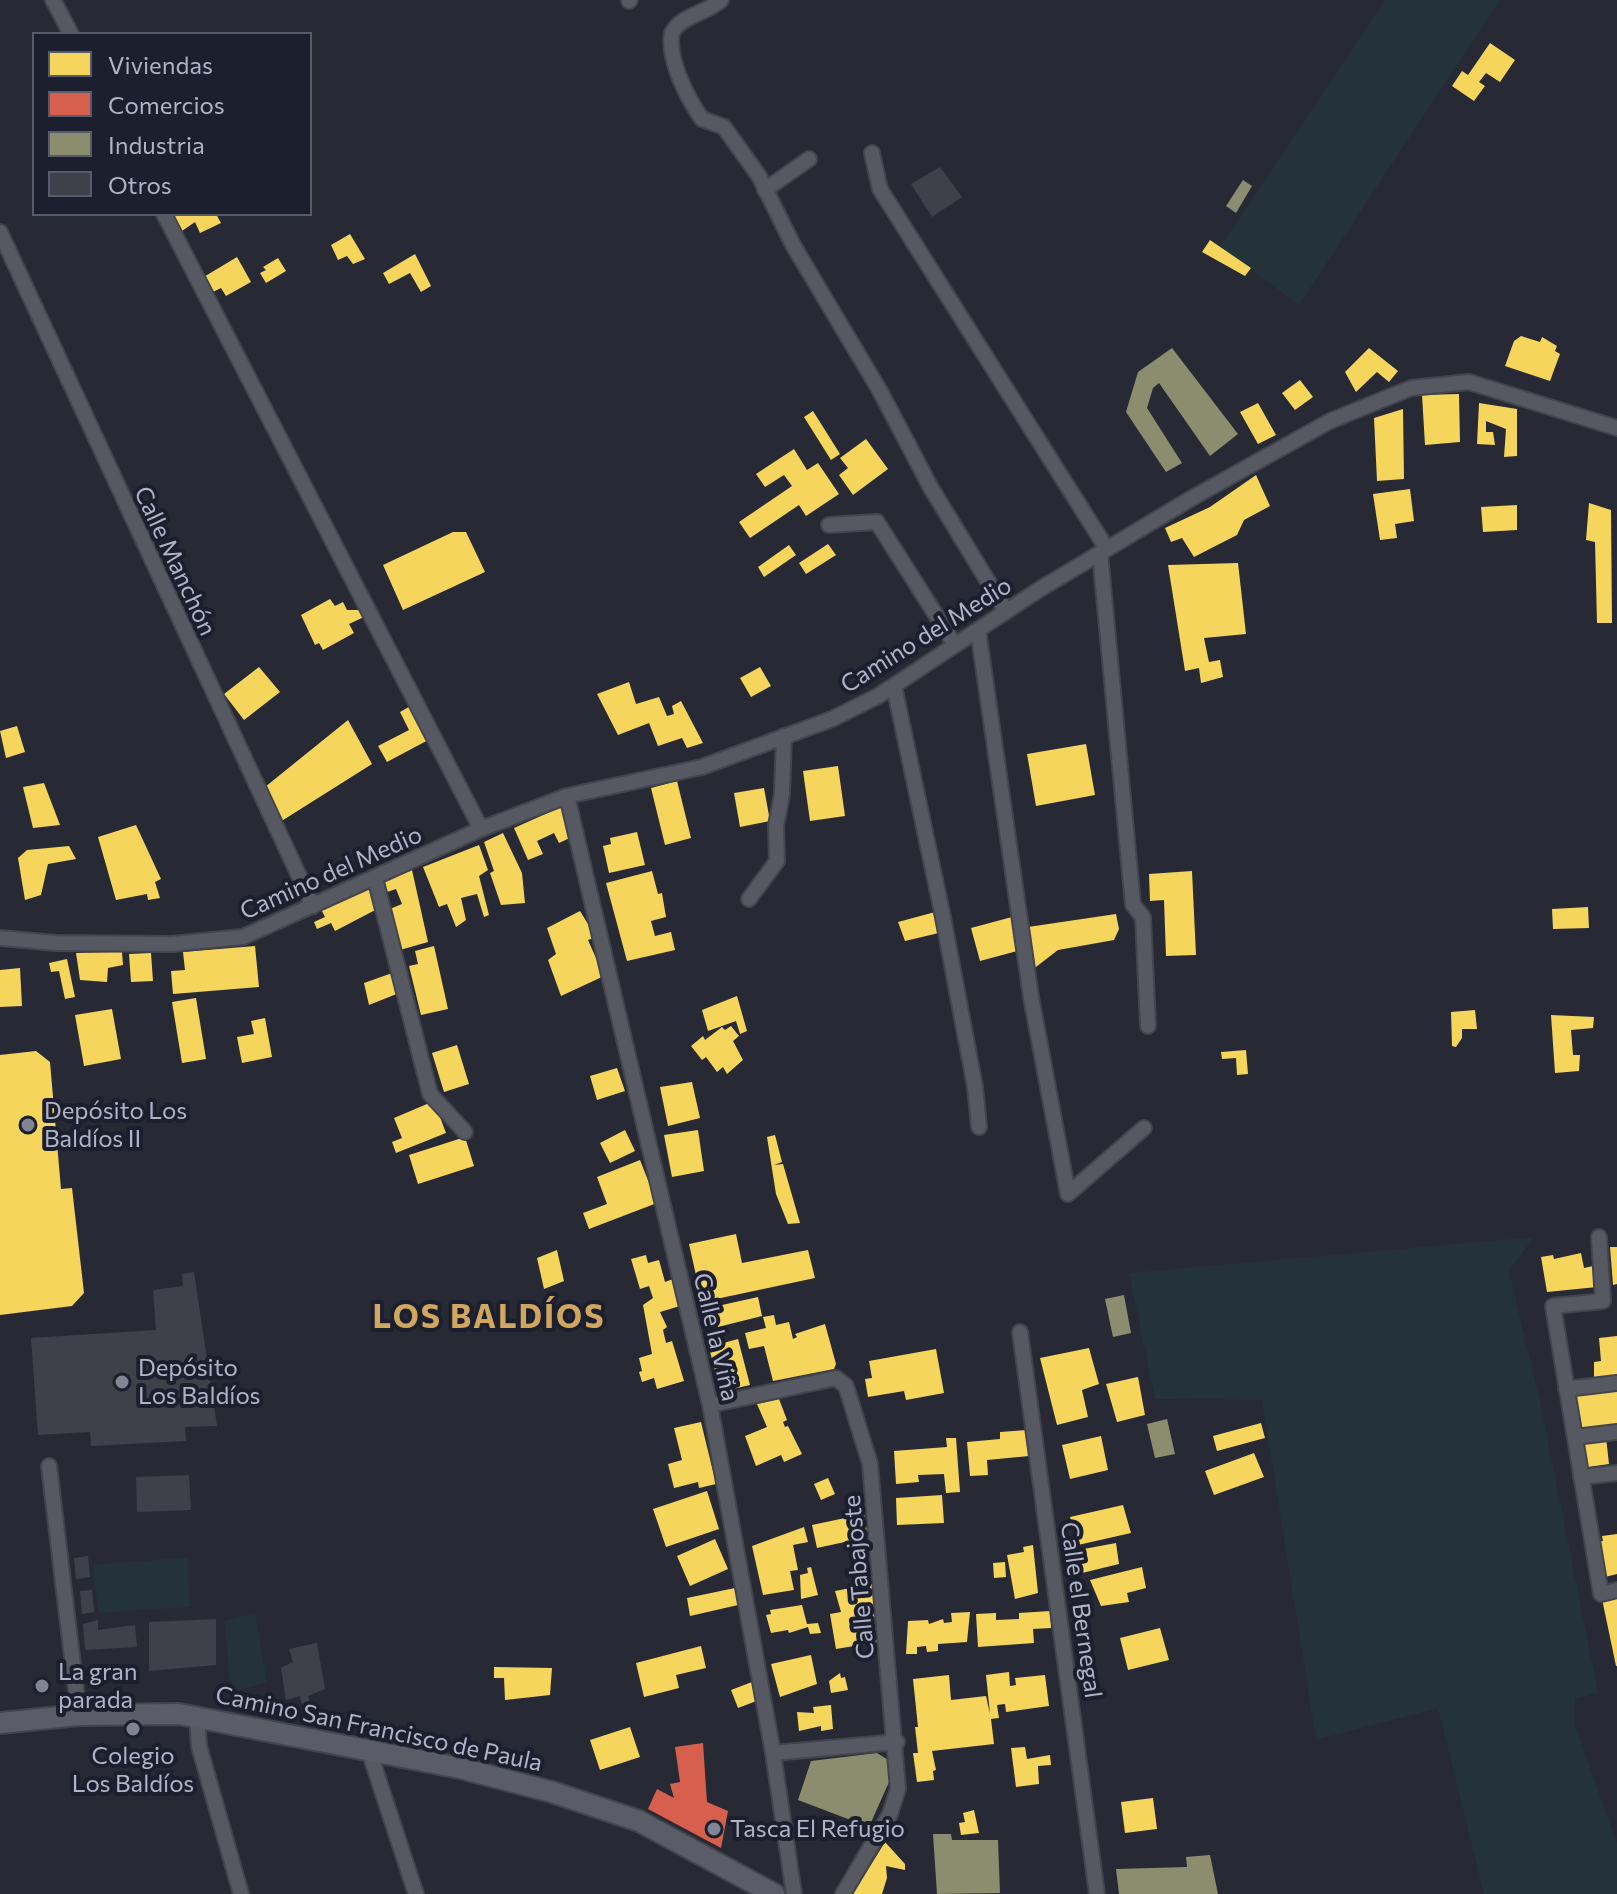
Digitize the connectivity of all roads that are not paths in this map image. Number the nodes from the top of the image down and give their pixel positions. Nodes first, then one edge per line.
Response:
1 (53, 0) edge
2 (721, 0) edge
3 (70, 32) edge
4 (872, 153) dead end
5 (809, 159) dead end
6 (765, 190) junction
7 (165, 216) edge
8 (0, 232) edge
9 (1617, 428) edge
10 (829, 525) dead end
11 (1103, 551) junction
12 (1006, 611) junction
13 (978, 630) junction
14 (955, 645) junction
15 (894, 686) junction
16 (784, 736) junction
17 (567, 796) junction
18 (481, 829) junction
19 (375, 878) junction
20 (749, 899) dead end
21 (313, 906) junction
22 (0, 938) edge
23 (1148, 1026) dead end
24 (979, 1127) dead end
25 (1144, 1128) dead end
26 (465, 1132) dead end
27 (1599, 1237) dead end
28 (1020, 1332) dead end
29 (1617, 1383) edge
30 (1566, 1389) junction
31 (710, 1405) junction
32 (1617, 1432) edge
33 (1575, 1437) junction
34 (49, 1466) dead end
35 (1617, 1473) edge
36 (1581, 1477) junction
37 (1617, 1590) edge
38 (79, 1715) junction
39 (197, 1718) junction
40 (0, 1723) edge
41 (897, 1742) junction
42 (369, 1751) junction
43 (773, 1753) junction
44 (241, 1894) edge
45 (416, 1894) edge
46 (774, 1894) edge
47 (794, 1894) edge
48 (843, 1894) edge
49 (1097, 1894) edge

1 - 3 street
2 - 6 street
4 - 11 street
5 - 6 street
6 - 12 street
7 - 18 street
8 - 21 street, Calle Manchón
9 - 11 street, Camino del Medio
10 - 14 street
11 - 12 street, Camino del Medio
11 - 23 street
12 - 13 street, Camino del Medio
13 - 14 street, Camino del Medio
13 - 25 street
14 - 15 street, Camino del Medio
15 - 16 street, Camino del Medio
15 - 24 street
16 - 17 street, Camino del Medio
16 - 20 street
17 - 18 street, Camino del Medio
17 - 31 street, Calle la Viña
18 - 19 street, Camino del Medio
19 - 21 street, Camino del Medio
19 - 26 street
21 - 22 street, Camino del Medio
27 - 30 street
28 - 49 street, Calle el Bernegal
29 - 30 street
30 - 33 street
31 - 41 street, Calle Tabajoste
31 - 43 street, Calle la Viña
32 - 33 street
33 - 36 street
34 - 38 street
35 - 36 street
36 - 37 street
38 - 39 main road, Camino San Francisco de Paula
38 - 40 main road, Camino San Francisco de Paula
39 - 42 main road, Camino San Francisco de Paula
39 - 44 street
41 - 43 street
41 - 48 street, Calle Tabajoste
42 - 45 street
42 - 46 main road, Camino San Francisco de Paula
43 - 47 street, Calle la Viña

